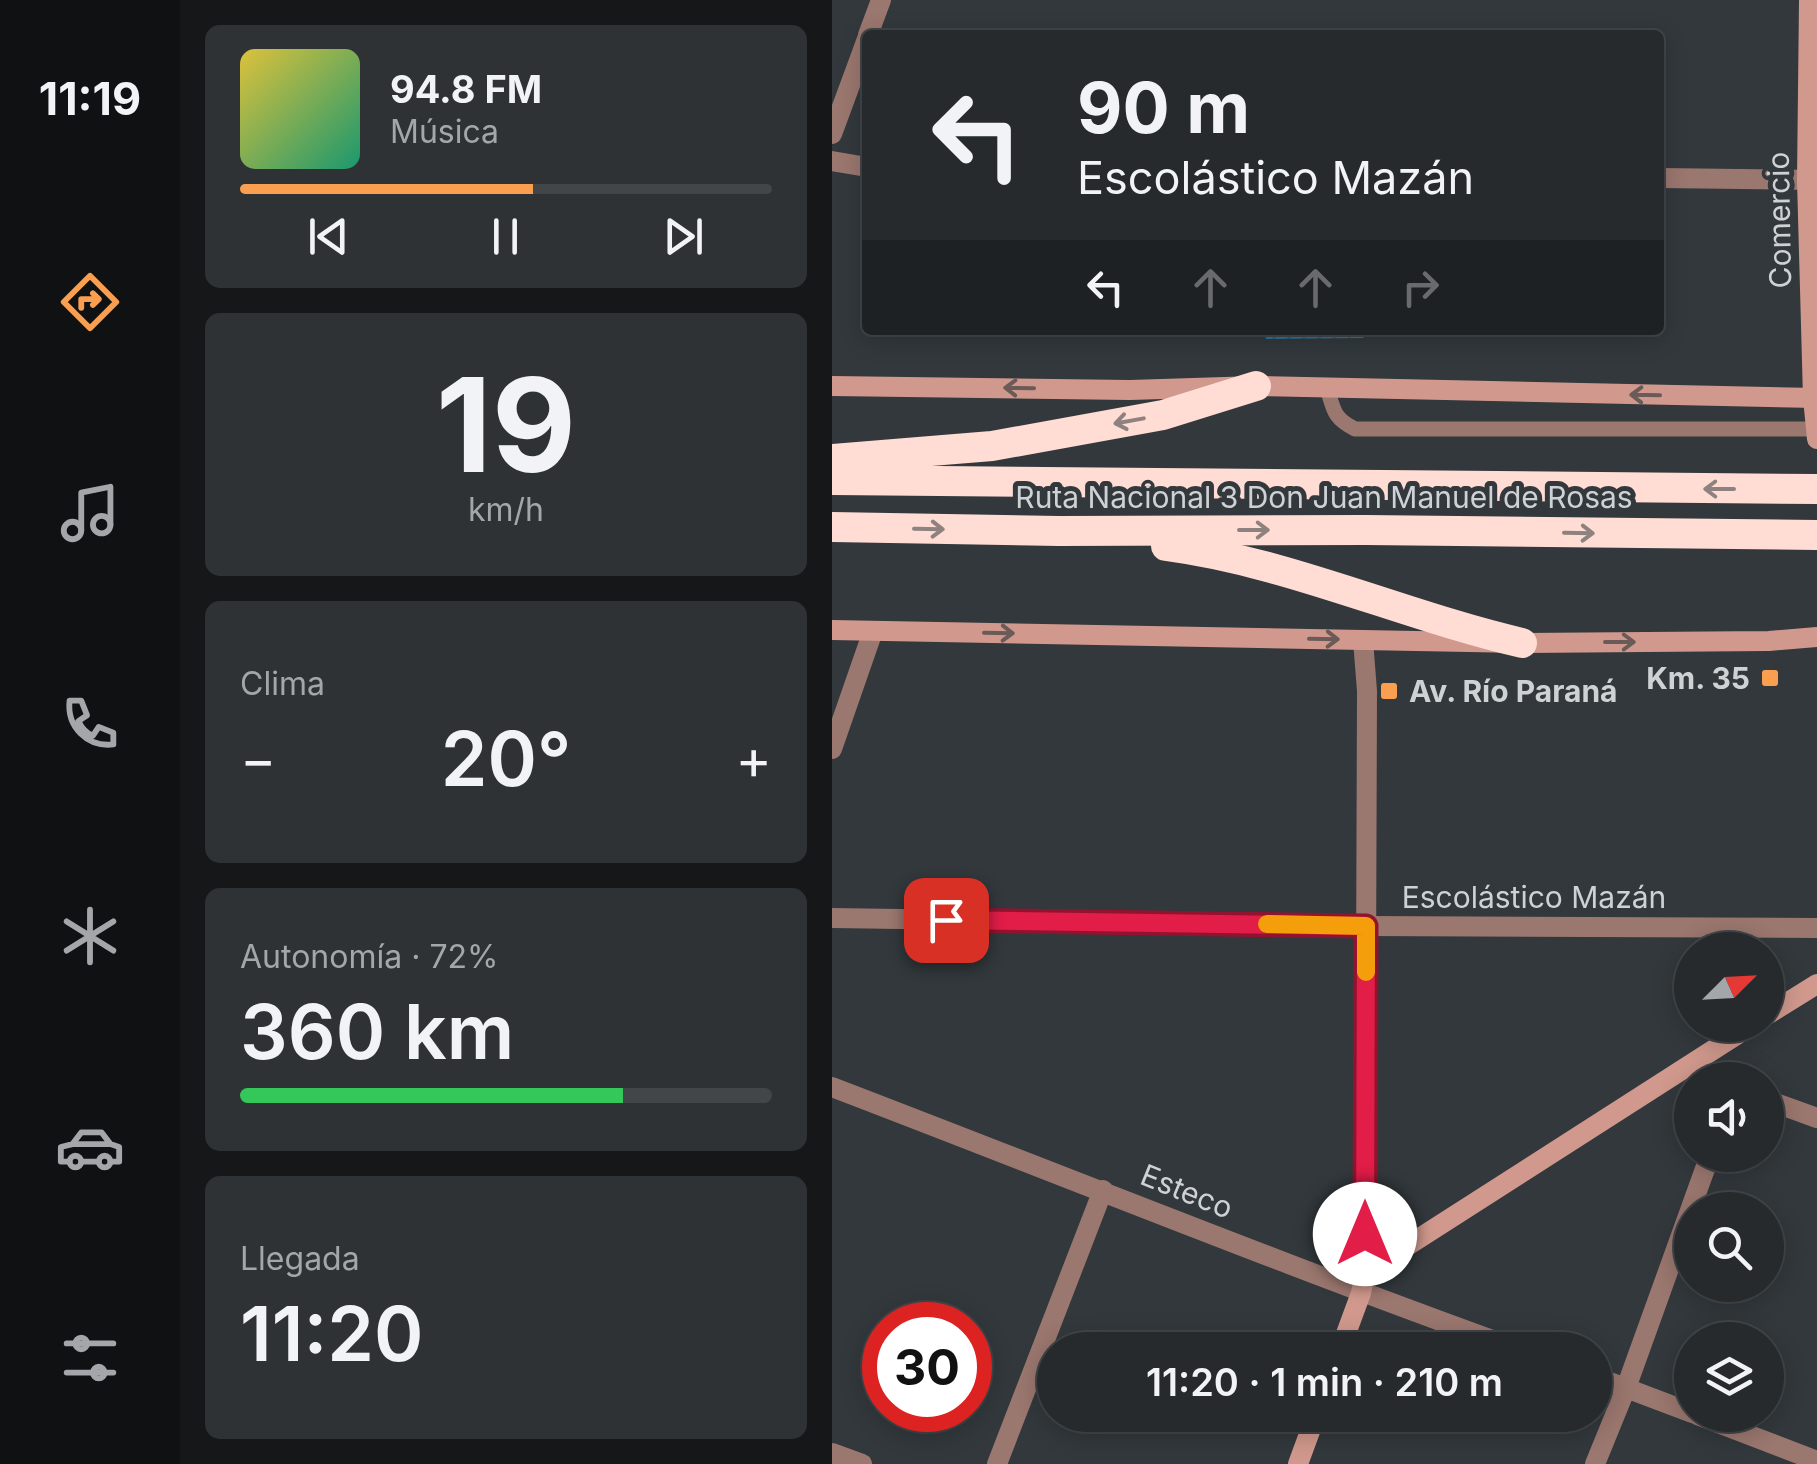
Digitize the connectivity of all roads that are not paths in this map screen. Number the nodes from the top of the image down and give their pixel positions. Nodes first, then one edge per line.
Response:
1 (881, 0) edge
2 (1808, 0) edge
3 (870, 30) edge
4 (862, 53) edge
5 (832, 134) edge
6 (832, 161) edge
7 (862, 166) edge
8 (1664, 178) edge
9 (1812, 180) edge
10 (832, 386) edge
11 (1256, 386) junction
12 (1327, 388) junction
13 (1814, 398) edge
14 (1816, 434) edge
15 (832, 459) edge
16 (832, 480) edge
17 (1816, 489) edge
18 (832, 527) edge
19 (1059, 531) junction
20 (1816, 534) edge
21 (832, 630) edge
22 (874, 631) junction
23 (1816, 637) edge
24 (1363, 640) junction
25 (1522, 643) junction
26 (832, 749) edge
27 (832, 918) edge
28 (1366, 926) junction
29 (1816, 928) edge
30 (1816, 984) edge
31 (1784, 1005) edge
32 (1726, 1042) edge
33 (1695, 1062) edge
34 (1674, 1076) edge
35 (832, 1087) edge
36 (1784, 1106) edge
37 (1816, 1118) edge
38 (1704, 1172) edge
39 (1103, 1190) junction
40 (1363, 1283) junction
41 (1346, 1332) edge
42 (1478, 1332) edge
43 (1612, 1383) edge
44 (1626, 1388) junction
45 (1674, 1406) edge
46 (1310, 1432) edge
47 (1741, 1432) edge
48 (832, 1453) edge
49 (1816, 1461) edge
50 (862, 1464) edge
51 (997, 1464) edge
52 (1298, 1464) edge
53 (1595, 1464) edge

1 - 3 street
2 - 9 street, Comercio
4 - 5 street
6 - 7 street
8 - 9 street
9 - 13 street, Comercio
11 -> 10 street
11 - 12 street
11 -> 15 highway
13 -> 12 street
12 - 14 lane
13 - 14 street, Comercio
17 -> 16 highway, Ruta Nacional 3 Don Juan Manuel de Rosas
18 -> 19 highway, Ruta Nacional 3 Don Juan Manuel de Rosas
19 -> 20 highway, Ruta Nacional 3 Don Juan Manuel de Rosas
19 - 25 highway
21 - 22 street
22 -> 24 street
22 - 26 street
25 -> 23 street
24 - 25 street
24 - 28 street
27 - 28 street, Escolástico Mazán
28 - 29 street, Escolástico Mazán
28 - 40 street
30 - 31 street
32 - 33 street
34 - 40 street
35 - 39 street, Esteco
36 - 37 street
38 - 44 street
39 - 40 street, Esteco
39 - 51 street
40 - 41 street
40 - 42 street, Esteco
43 - 44 street
44 - 45 street
44 - 53 street
46 - 52 street
47 - 49 street
48 - 50 street

